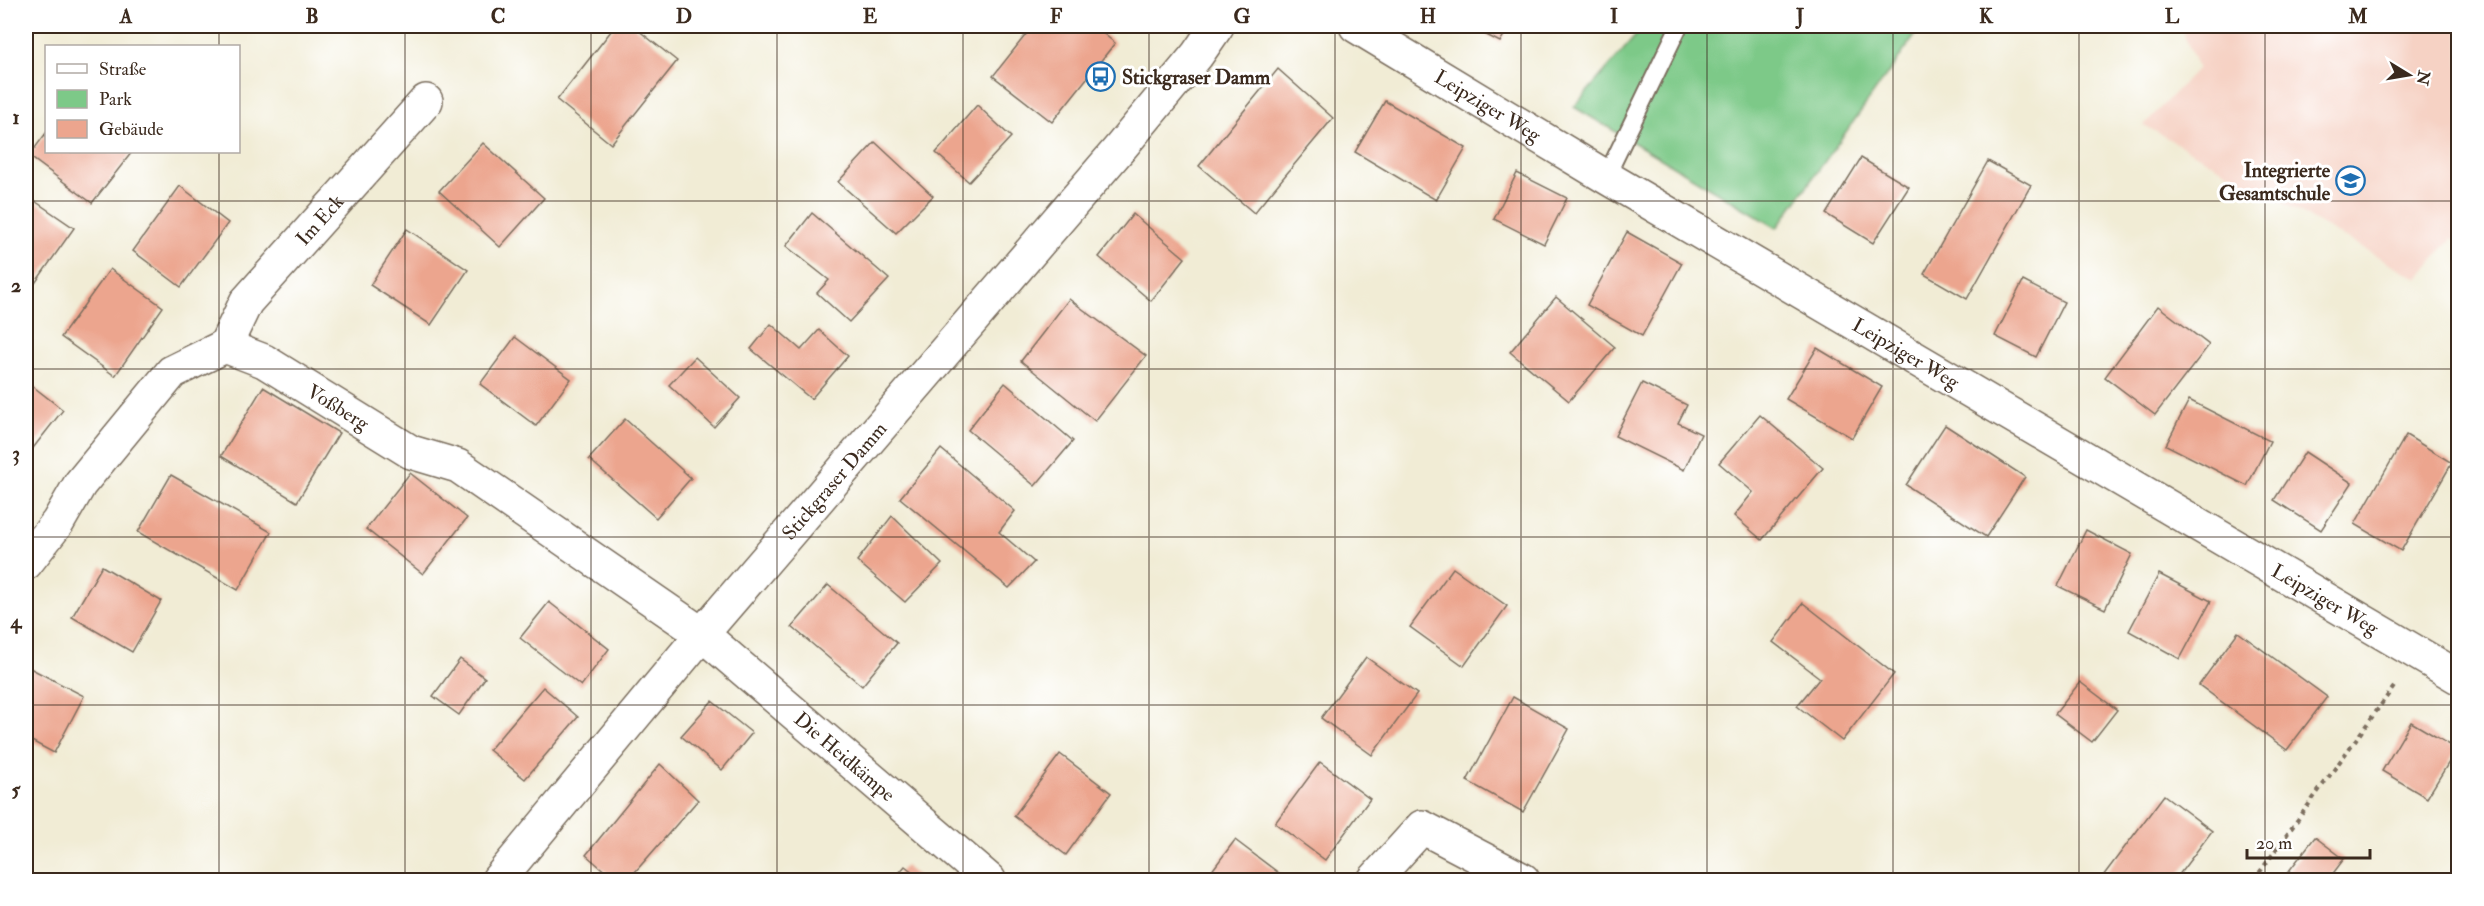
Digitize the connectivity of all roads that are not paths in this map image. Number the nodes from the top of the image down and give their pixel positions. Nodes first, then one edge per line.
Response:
1 (1217, 26) edge
2 (1356, 26) edge
3 (1679, 26) edge
4 (426, 101) dead end
5 (1606, 177) junction
6 (225, 346) junction
7 (26, 563) edge
8 (702, 634) junction
9 (2458, 677) edge
10 (498, 880) edge
11 (989, 880) edge
12 (1374, 880) edge
13 (1523, 880) edge

1 - 8 street, Stickgraser Damm
2 - 5 street, Leipziger Weg
3 - 5 lane
4 - 6 street, Im Eck
5 - 9 street, Leipziger Weg
6 - 7 street
6 - 8 street, Voßberg
8 - 10 street, Stickgraser Damm
8 - 11 street, Die Heidkämpe
12 - 13 street

